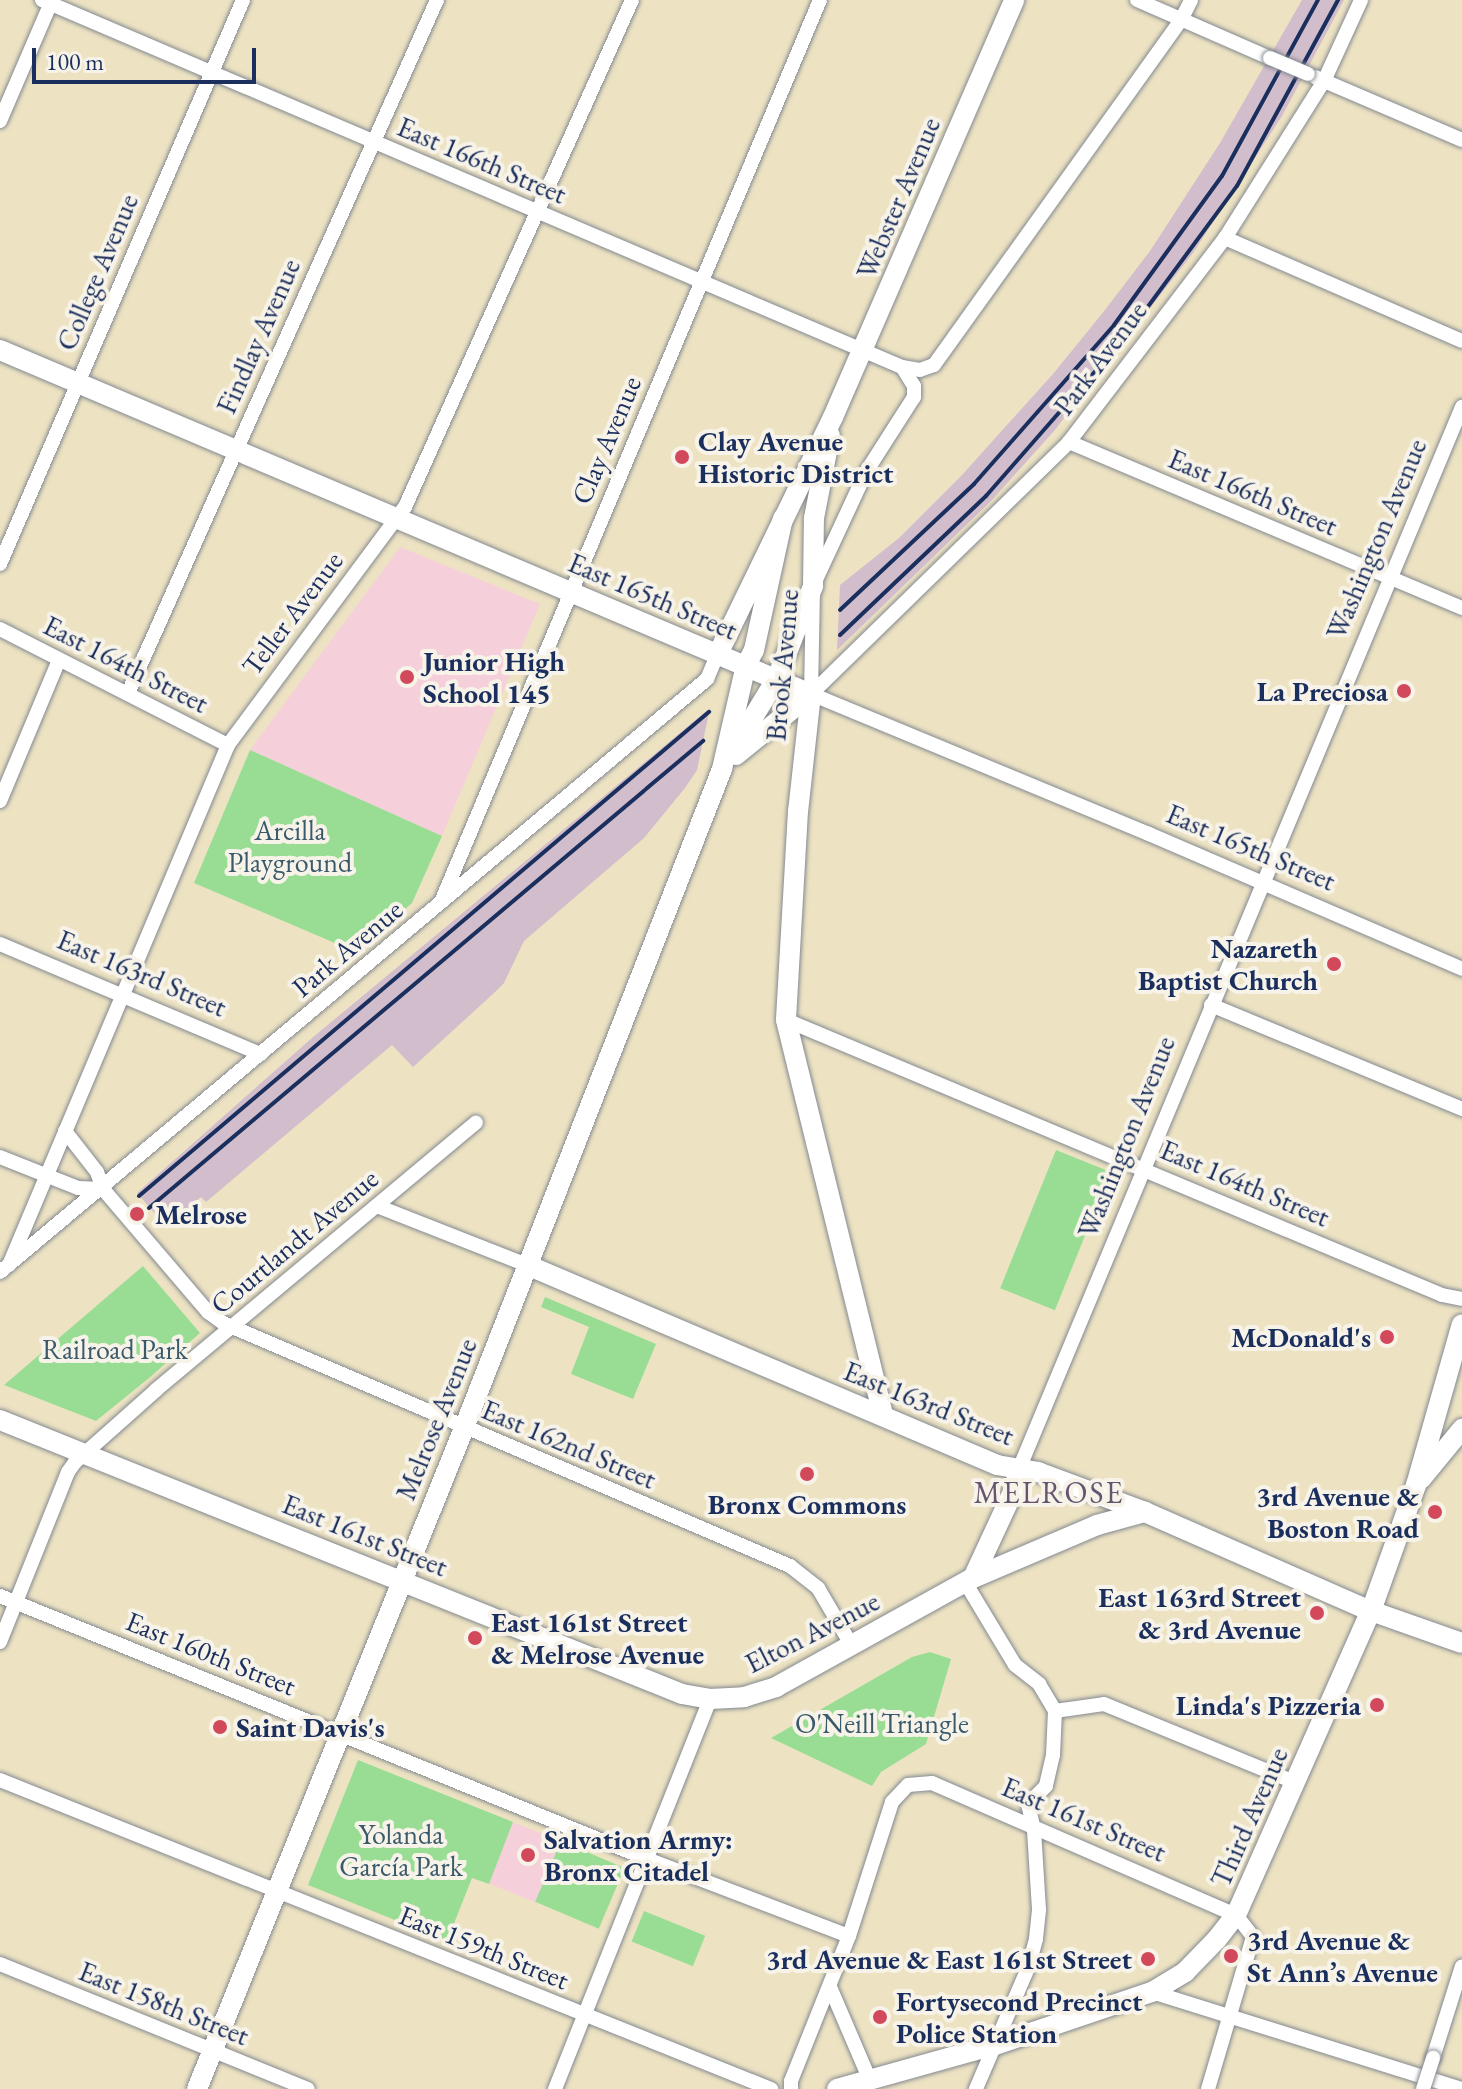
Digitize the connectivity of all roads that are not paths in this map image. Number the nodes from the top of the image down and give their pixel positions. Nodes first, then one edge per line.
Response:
1 (243, 0) edge
2 (437, 0) edge
3 (632, 0) edge
4 (820, 0) edge
5 (1014, 0) edge
6 (1137, 0) edge
7 (1191, 0) edge
8 (1361, 0) edge
9 (49, 1) edge
10 (1181, 20) junction
11 (211, 72) junction
12 (1324, 81) junction
13 (0, 121) edge
14 (1462, 140) edge
15 (374, 142) junction
16 (537, 212) junction
17 (1225, 238) junction
18 (701, 281) junction
19 (1462, 341) edge
20 (0, 350) edge
21 (863, 350) junction
22 (902, 367) junction
23 (77, 384) junction
24 (1462, 407) edge
25 (833, 417) junction
26 (1069, 442) junction
27 (235, 451) junction
28 (783, 518) junction
29 (395, 519) junction
30 (0, 564) edge
31 (1391, 578) junction
32 (813, 586) junction
33 (570, 592) junction
34 (1462, 608) edge
35 (0, 629) edge
36 (717, 656) junction
37 (59, 660) junction
38 (746, 665) junction
39 (777, 678) junction
40 (128, 693) junction
41 (811, 694) junction
42 (228, 745) junction
43 (722, 769) junction
44 (0, 801) edge
45 (1261, 882) junction
46 (441, 902) junction
47 (0, 944) edge
48 (1462, 969) edge
49 (123, 996) junction
50 (1211, 1005) junction
51 (786, 1020) junction
52 (261, 1054) junction
53 (1462, 1109) edge
54 (476, 1122) dead end
55 (65, 1131) junction
56 (0, 1157) edge
57 (1145, 1168) junction
58 (44, 1176) junction
59 (103, 1189) junction
60 (377, 1206) junction
61 (527, 1265) junction
62 (4, 1268) edge
63 (1462, 1299) edge
64 (1462, 1324) edge
65 (230, 1327) junction
66 (1440, 1400) junction
67 (1462, 1403) edge
68 (883, 1415) junction
69 (0, 1420) edge
70 (464, 1428) junction
71 (1462, 1429) edge
72 (85, 1451) junction
73 (1019, 1469) junction
74 (1416, 1485) junction
75 (1145, 1512) junction
76 (401, 1580) junction
77 (969, 1580) junction
78 (0, 1596) edge
79 (16, 1602) junction
80 (1371, 1611) junction
81 (0, 1642) edge
82 (1462, 1643) edge
83 (852, 1646) junction
84 (710, 1699) junction
85 (1055, 1711) junction
86 (340, 1734) junction
87 (0, 1780) edge
88 (1297, 1783) junction
89 (1034, 1830) junction
90 (647, 1859) junction
91 (276, 1891) junction
92 (1236, 1915) junction
93 (849, 1936) junction
94 (0, 1964) edge
95 (1462, 1966) edge
96 (830, 1987) junction
97 (1152, 1992) junction
98 (1229, 2015) junction
99 (584, 2016) junction
100 (995, 2045) junction
101 (212, 2050) junction
102 (869, 2078) junction
103 (197, 2089) edge
104 (308, 2089) edge
105 (555, 2089) edge
106 (771, 2089) edge
107 (791, 2089) edge
108 (837, 2089) edge
109 (976, 2089) edge
110 (1208, 2089) edge
111 (1423, 2089) edge
112 (1462, 2089) edge

1 - 11 street, College Avenue
2 - 15 street, Findlay Avenue
3 - 16 street, Teller Avenue
4 - 18 street, Clay Avenue
5 - 21 main road, Webster Avenue
6 - 10 street
7 - 10 street
8 - 12 street, Park Avenue
9 - 11 street, East 166th Street
9 - 13 street
10 - 12 street, bridge
10 - 22 street
11 - 15 street, East 166th Street
11 - 23 street, College Avenue
12 - 14 street
12 - 17 street, Park Avenue
15 - 16 street, East 166th Street
15 - 27 street, Findlay Avenue
16 - 18 street, East 166th Street
16 - 29 street, Teller Avenue
17 - 19 street
17 - 26 street, Park Avenue
18 - 21 street, East 166th Street
18 - 33 street, Clay Avenue
20 - 23 main road, East 165th Street
21 - 22 street, East 166th Street
21 - 25 main road, Webster Avenue
22 - 32 street, Brook Avenue
23 - 27 main road, East 165th Street
23 - 30 street, College Avenue
24 - 31 street, Washington Avenue
25 - 28 main road, Webster Avenue
25 - 32 main road, Webster Avenue
26 - 31 street, East 166th Street
26 - 41 street, Park Avenue
27 - 29 main road, East 165th Street
27 - 40 street, Findlay Avenue
28 - 36 main road, Webster Avenue
28 - 38 main road, Webster Avenue
29 - 33 main road, East 165th Street
29 - 42 street, Teller Avenue
31 - 34 street, East 166th Street
31 - 45 street, Washington Avenue
32 - 39 main road, Webster Avenue
32 - 41 street, Brook Avenue
33 - 36 main road, East 165th Street
33 - 46 street, Clay Avenue
35 - 37 street, East 164th Street
36 - 38 main road, East 165th Street
36 - 46 street, Park Avenue
37 - 40 street, East 164th Street
37 - 44 street
38 - 39 main road, East 165th Street
38 - 43 main road, Melrose Avenue
39 - 41 main road, East 165th Street
39 - 43 main road, Melrose Avenue
40 - 42 street, East 164th Street
41 - 43 main road
41 - 45 street, East 165th Street
41 - 51 main road, Brook Avenue
42 - 49 street, Teller Avenue
43 - 61 main road, Melrose Avenue
45 - 48 street, East 165th Street
45 - 50 street, Washington Avenue
46 - 52 street, Park Avenue
47 - 49 street, East 163rd Street
49 - 52 street, East 163rd Street
49 - 55 street, Teller Avenue
50 - 53 street
50 - 57 street, Washington Avenue
51 - 57 street, East 164th Street
51 - 68 main road, Brook Avenue
52 - 59 street, Park Avenue
54 - 60 street, Courtlandt Avenue
55 - 58 street, Teller Avenue
55 - 59 street, East 162nd Street
56 - 58 street
57 - 63 street, East 164th Street
57 - 73 street, Washington Avenue
58 - 59 street
58 - 62 street, Teller Avenue
59 - 62 street, Park Avenue
59 - 65 street, East 162nd Street
60 - 61 street, East 163rd Street
60 - 65 street, Courtlandt Avenue
61 - 68 main road, East 163rd Street
61 - 70 main road, Melrose Avenue
64 - 66 main road, Third Avenue
65 - 70 street, East 162nd Street
65 - 72 street, Courtlandt Avenue
66 - 67 main road
66 - 74 main road, Third Avenue
68 - 73 main road, East 163rd Street
69 - 72 main road, East 161st Street
70 - 76 main road, Melrose Avenue
70 - 83 street, East 162nd Street
71 - 74 main road
72 - 76 main road, East 161st Street
72 - 79 street, Courtlandt Avenue
73 - 75 main road, East 163rd Street
73 - 77 main road, Washington Avenue
74 - 80 main road, Third Avenue
75 - 77 main road, Elton Avenue
75 - 80 main road, East 163rd Street
76 - 84 main road, East 161st Street
76 - 86 main road, Melrose Avenue
77 - 83 main road, Elton Avenue
77 - 85 street
78 - 79 street, East 160th Street
79 - 81 street, Courtlandt Avenue
79 - 86 street, East 160th Street
80 - 82 main road, East 163rd Street
80 - 88 main road, Third Avenue
83 - 84 main road, Elton Avenue
84 - 90 street
85 - 88 street
85 - 89 street
86 - 90 street, East 160th Street
86 - 91 main road, Melrose Avenue
87 - 91 street, East 159th Street
88 - 92 main road, Third Avenue
89 - 92 street, East 161st Street
89 - 93 street, East 161st Street
89 - 100 street
90 - 93 street, East 160th Street
90 - 99 street
91 - 99 street, East 159th Street
91 - 101 main road, Melrose Avenue
92 - 97 main road, Third Avenue
92 - 98 street
93 - 96 street
94 - 101 street, East 158th Street
95 - 111 street, bridge
96 - 102 street
96 - 107 street
97 - 98 street
97 - 100 main road, Third Avenue
98 - 110 street
98 - 112 street
99 - 105 street
99 - 106 street, East 159th Street
100 - 102 main road, Third Avenue
100 - 109 street
101 - 103 main road, Melrose Avenue
101 - 104 street, East 158th Street
102 - 108 main road, Third Avenue

